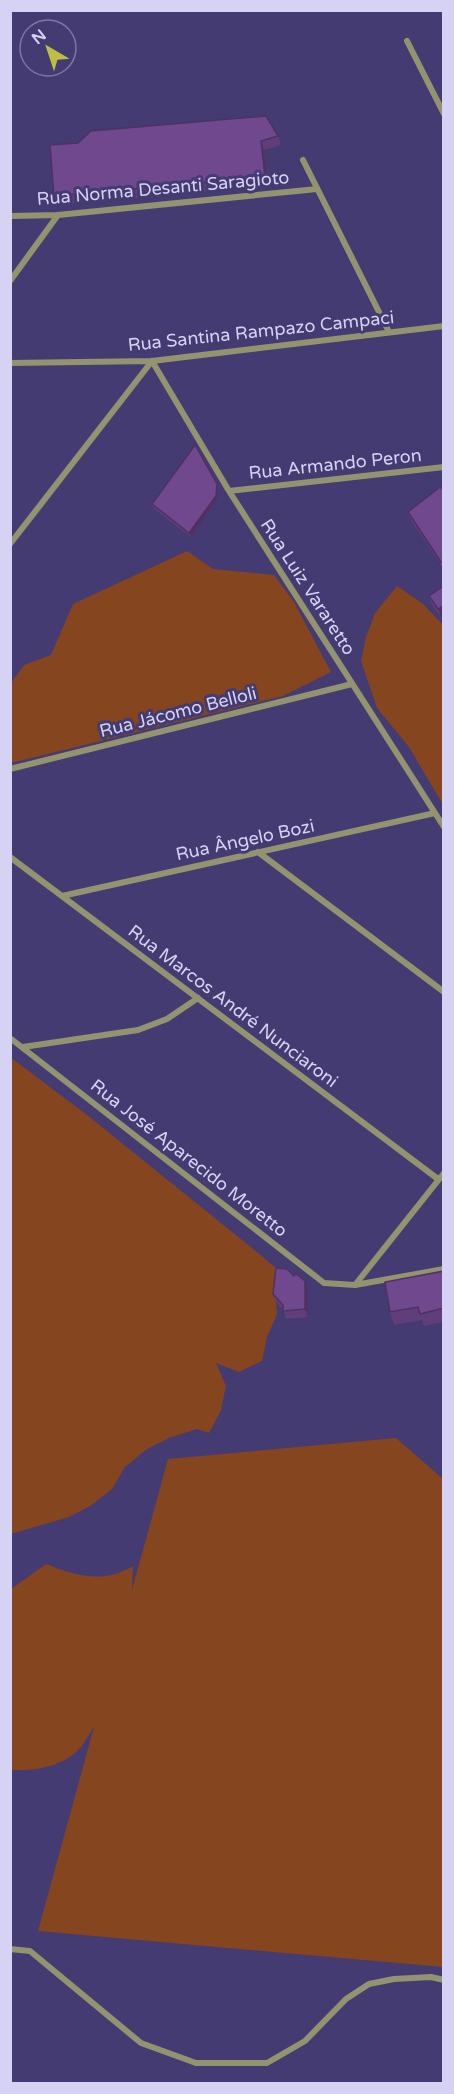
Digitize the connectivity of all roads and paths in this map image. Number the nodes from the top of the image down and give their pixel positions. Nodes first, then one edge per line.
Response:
1 (407, 41) dead end
2 (444, 114) edge
3 (303, 160) dead end
4 (317, 189) junction
5 (58, 215) junction
6 (10, 216) edge
7 (10, 280) edge
8 (444, 326) edge
9 (389, 332) junction
10 (152, 361) junction
11 (10, 363) edge
12 (442, 469) edge
13 (229, 491) junction
14 (10, 544) edge
15 (352, 684) junction
16 (10, 769) edge
17 (435, 813) junction
18 (444, 827) edge
19 (258, 852) junction
20 (10, 857) edge
21 (62, 896) junction
22 (444, 992) edge
23 (198, 998) junction
24 (10, 1038) edge
25 (23, 1047) junction
26 (444, 1173) edge
27 (438, 1179) junction
28 (444, 1269) edge
29 (355, 1285) junction
30 (10, 1948) edge
31 (444, 1980) edge

1 - 2 street
3 - 4 street
4 - 5 street, Rua Norma Desanti Saragioto
4 - 9 street
5 - 6 street, Rua Norma Desanti Saragioto
5 - 7 street
8 - 9 street, Rua Santina Rampazo Campaci
9 - 10 street, Rua Santina Rampazo Campaci
10 - 11 street, Rua Santina Rampazo Campaci
10 - 13 street, Rua Luiz Vararetto
10 - 14 street
12 - 13 street, Rua Armando Peron
13 - 15 street, Rua Luiz Vararetto
15 - 16 street, Rua Jácomo Belloli
15 - 17 street, Rua Luiz Vararetto
17 - 18 street, Rua Luiz Vararetto
17 - 19 street, Rua Ângelo Bozi
19 - 21 street, Rua Ângelo Bozi
19 - 22 street
20 - 21 street, Rua Marcos André Nunciaroni
21 - 23 street, Rua Marcos André Nunciaroni
23 - 25 street
23 - 27 street, Rua Marcos André Nunciaroni
24 - 25 street, Rua José Aparecido Moretto
25 - 29 street, Rua José Aparecido Moretto
26 - 27 street
27 - 29 street
28 - 29 street, Rua José Aparecido Moretto
30 - 31 street

